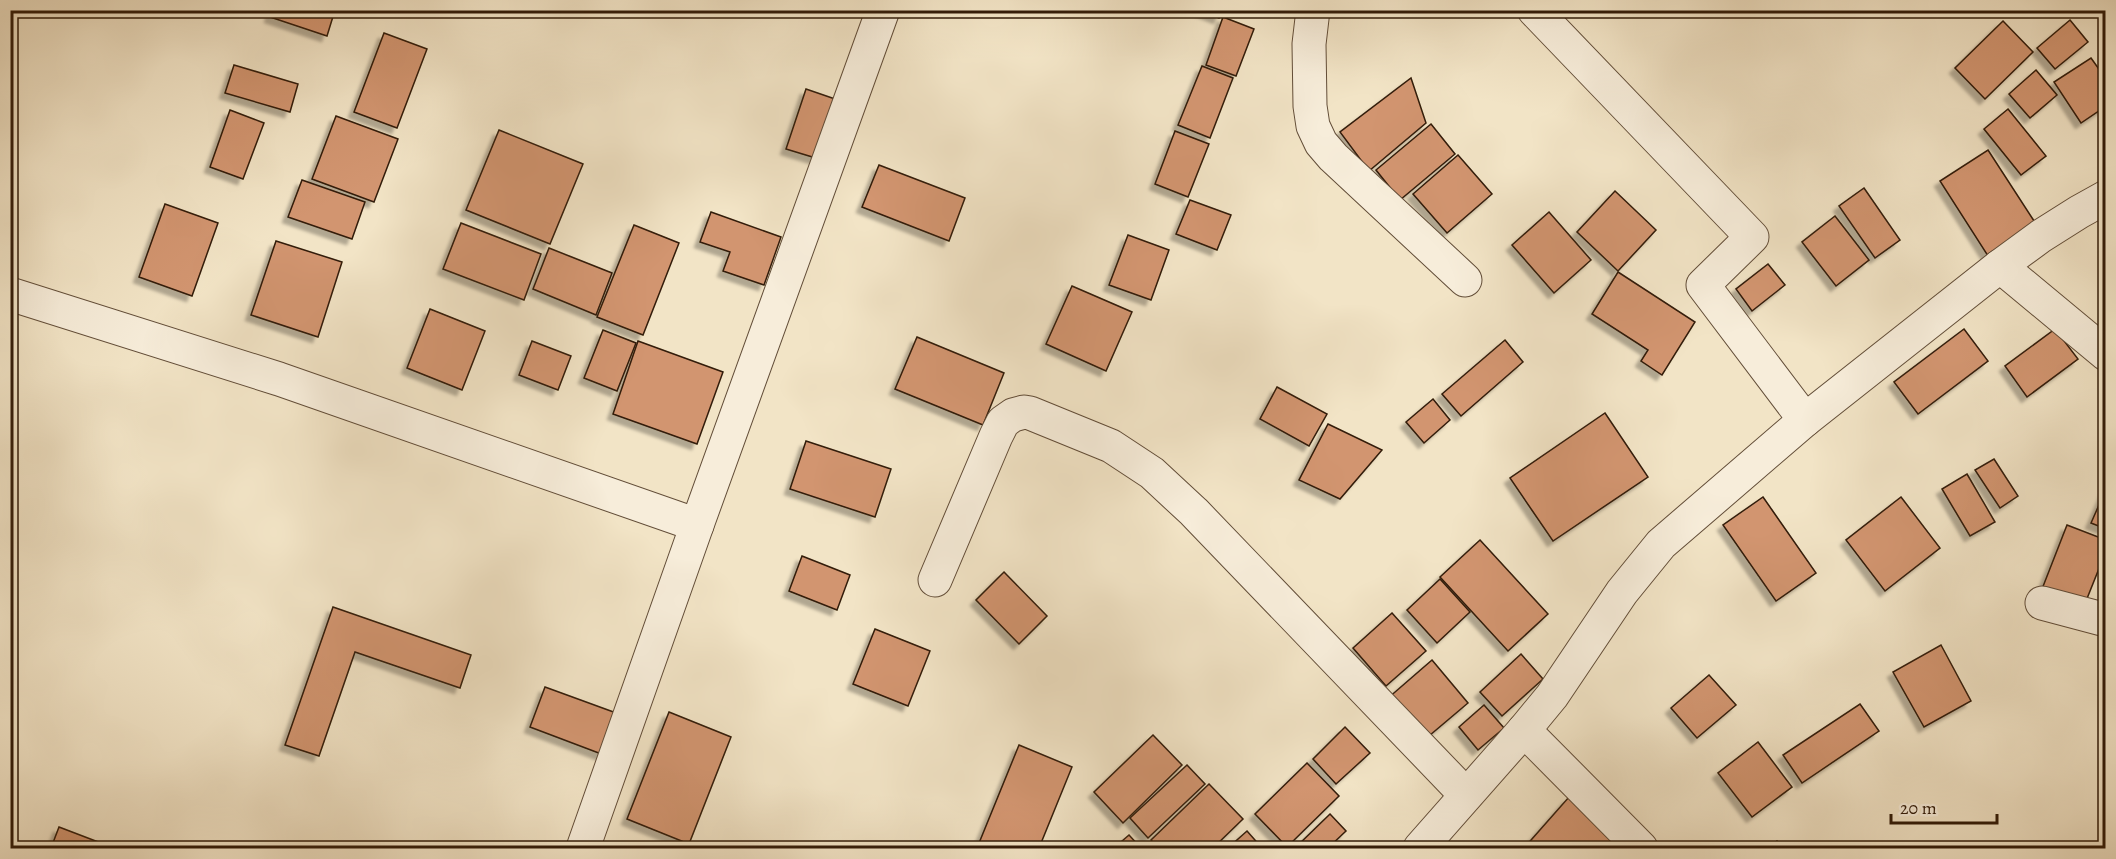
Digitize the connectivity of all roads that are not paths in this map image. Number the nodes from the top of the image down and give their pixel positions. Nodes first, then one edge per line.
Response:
1 (883, 10) edge
2 (1313, 10) edge
3 (1534, 10) edge
4 (2106, 197) edge
5 (2000, 266) junction
6 (1465, 280) dead end
7 (10, 294) edge
8 (2106, 354) edge
9 (1805, 420) junction
10 (697, 525) junction
11 (935, 580) dead end
12 (2042, 603) dead end
13 (2106, 620) edge
14 (1524, 730) junction
15 (1466, 795) junction
16 (583, 849) edge
17 (1420, 849) edge
18 (1641, 849) edge

1 - 10 street
2 - 6 street
3 - 9 street
4 - 5 street
5 - 8 street
5 - 9 street
7 - 10 street
9 - 14 street
10 - 16 street
11 - 15 street
12 - 13 street
14 - 15 street
14 - 18 street
15 - 17 street

